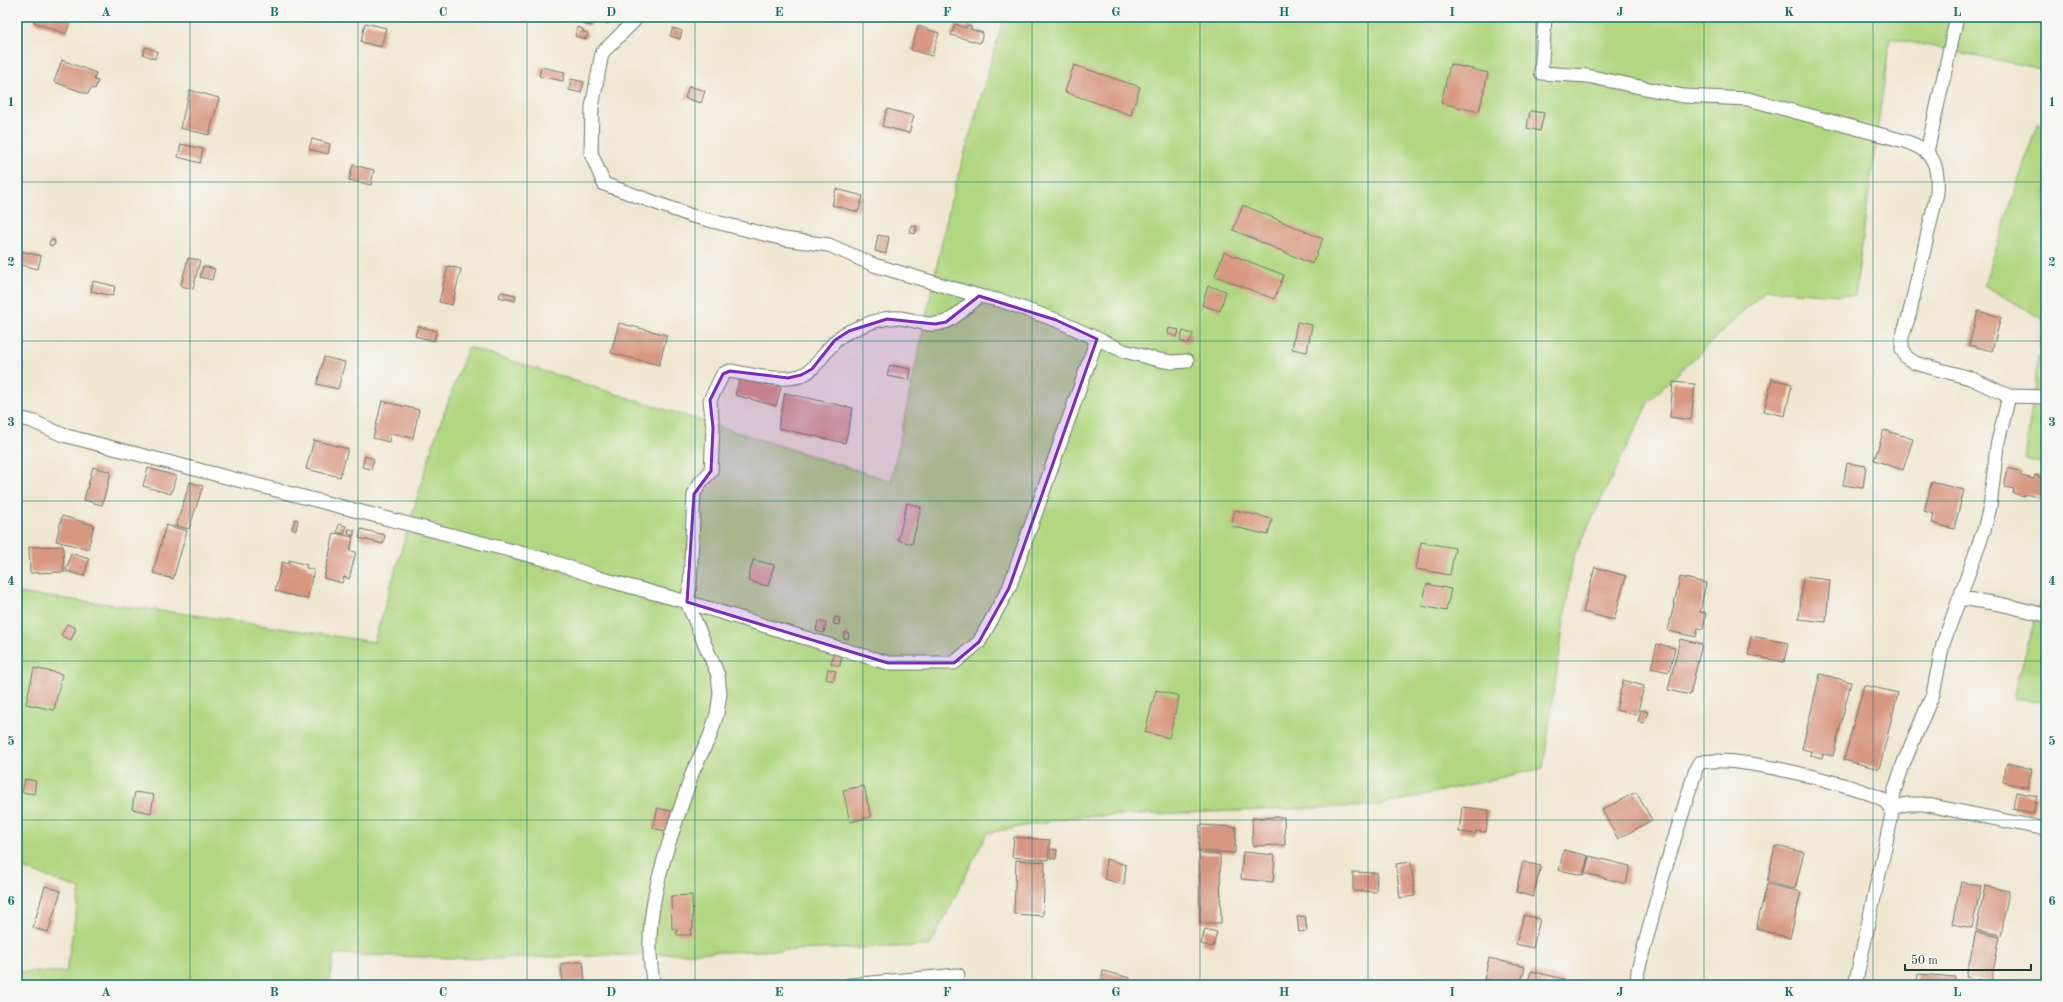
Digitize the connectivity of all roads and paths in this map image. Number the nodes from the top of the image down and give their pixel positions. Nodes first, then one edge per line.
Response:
1 (636, 17) edge
2 (1545, 17) edge
3 (1957, 17) edge
4 (1927, 152) junction
5 (979, 296) junction
6 (1097, 339) junction
7 (1186, 361) dead end
8 (2009, 396) junction
9 (2046, 397) edge
10 (17, 418) edge
11 (1960, 598) junction
12 (687, 602) junction
13 (2046, 616) edge
14 (1894, 792) junction
15 (1879, 797) junction
16 (1892, 808) junction
17 (2046, 829) edge
18 (958, 975) dead end
19 (654, 985) edge
20 (850, 985) edge
21 (1637, 985) edge
22 (1855, 985) edge

1 - 5 street
2 - 4 street
3 - 4 street
4 - 8 street
5 - 6 street
5 - 12 street
6 - 7 street
6 - 12 street
8 - 9 street
8 - 11 street
10 - 12 street
11 - 13 street
11 - 14 street
12 - 19 street
14 - 15 street
14 - 16 street
15 - 16 street
15 - 21 street
16 - 17 street
16 - 22 street
18 - 20 street

